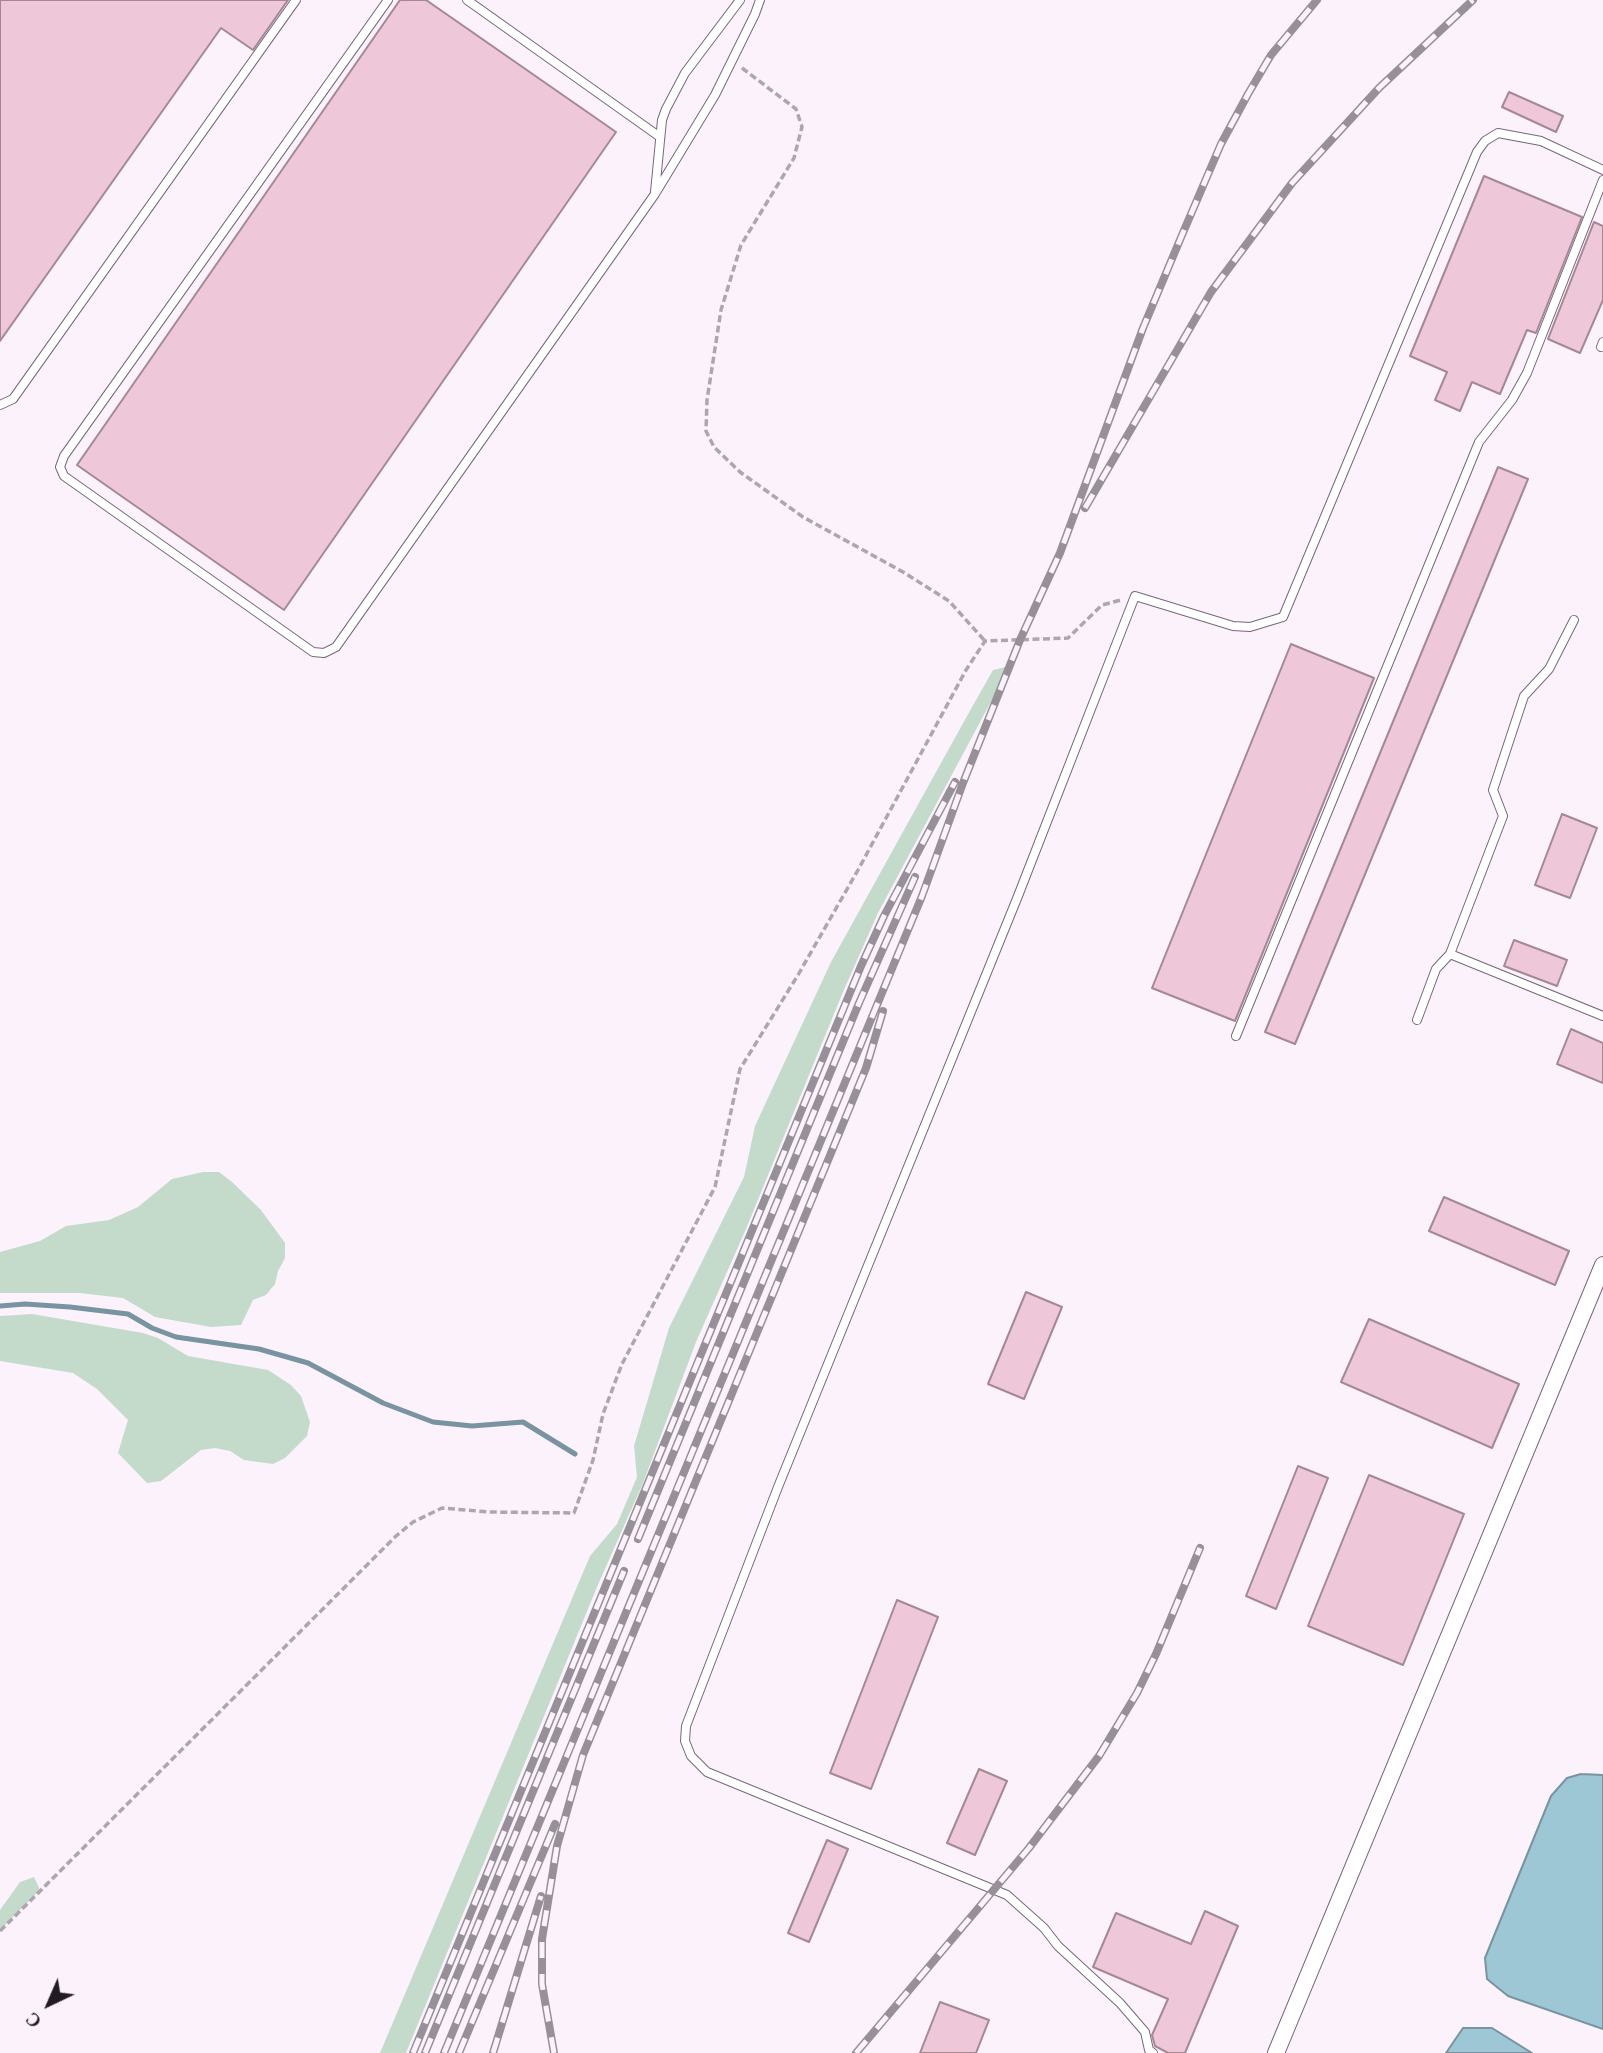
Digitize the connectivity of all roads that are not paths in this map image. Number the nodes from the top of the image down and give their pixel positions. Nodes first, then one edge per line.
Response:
1 (296, 0) edge
2 (388, 0) edge
3 (467, 0) edge
4 (740, 0) edge
5 (760, 0) edge
6 (660, 137) junction
7 (1603, 170) edge
8 (1603, 180) edge
9 (655, 194) junction
10 (0, 405) edge
11 (1574, 620) dead end
12 (1450, 954) junction
13 (1603, 1016) edge
14 (1417, 1020) dead end
15 (1236, 1036) dead end
16 (1603, 1265) edge
17 (1153, 2053) edge
18 (1276, 2053) edge

1 - 10 lane
2 - 9 lane
3 - 6 lane
4 - 6 lane
5 - 9 lane
6 - 9 lane
7 - 17 lane
8 - 15 lane
11 - 12 lane
12 - 13 lane
12 - 14 lane
16 - 18 street

